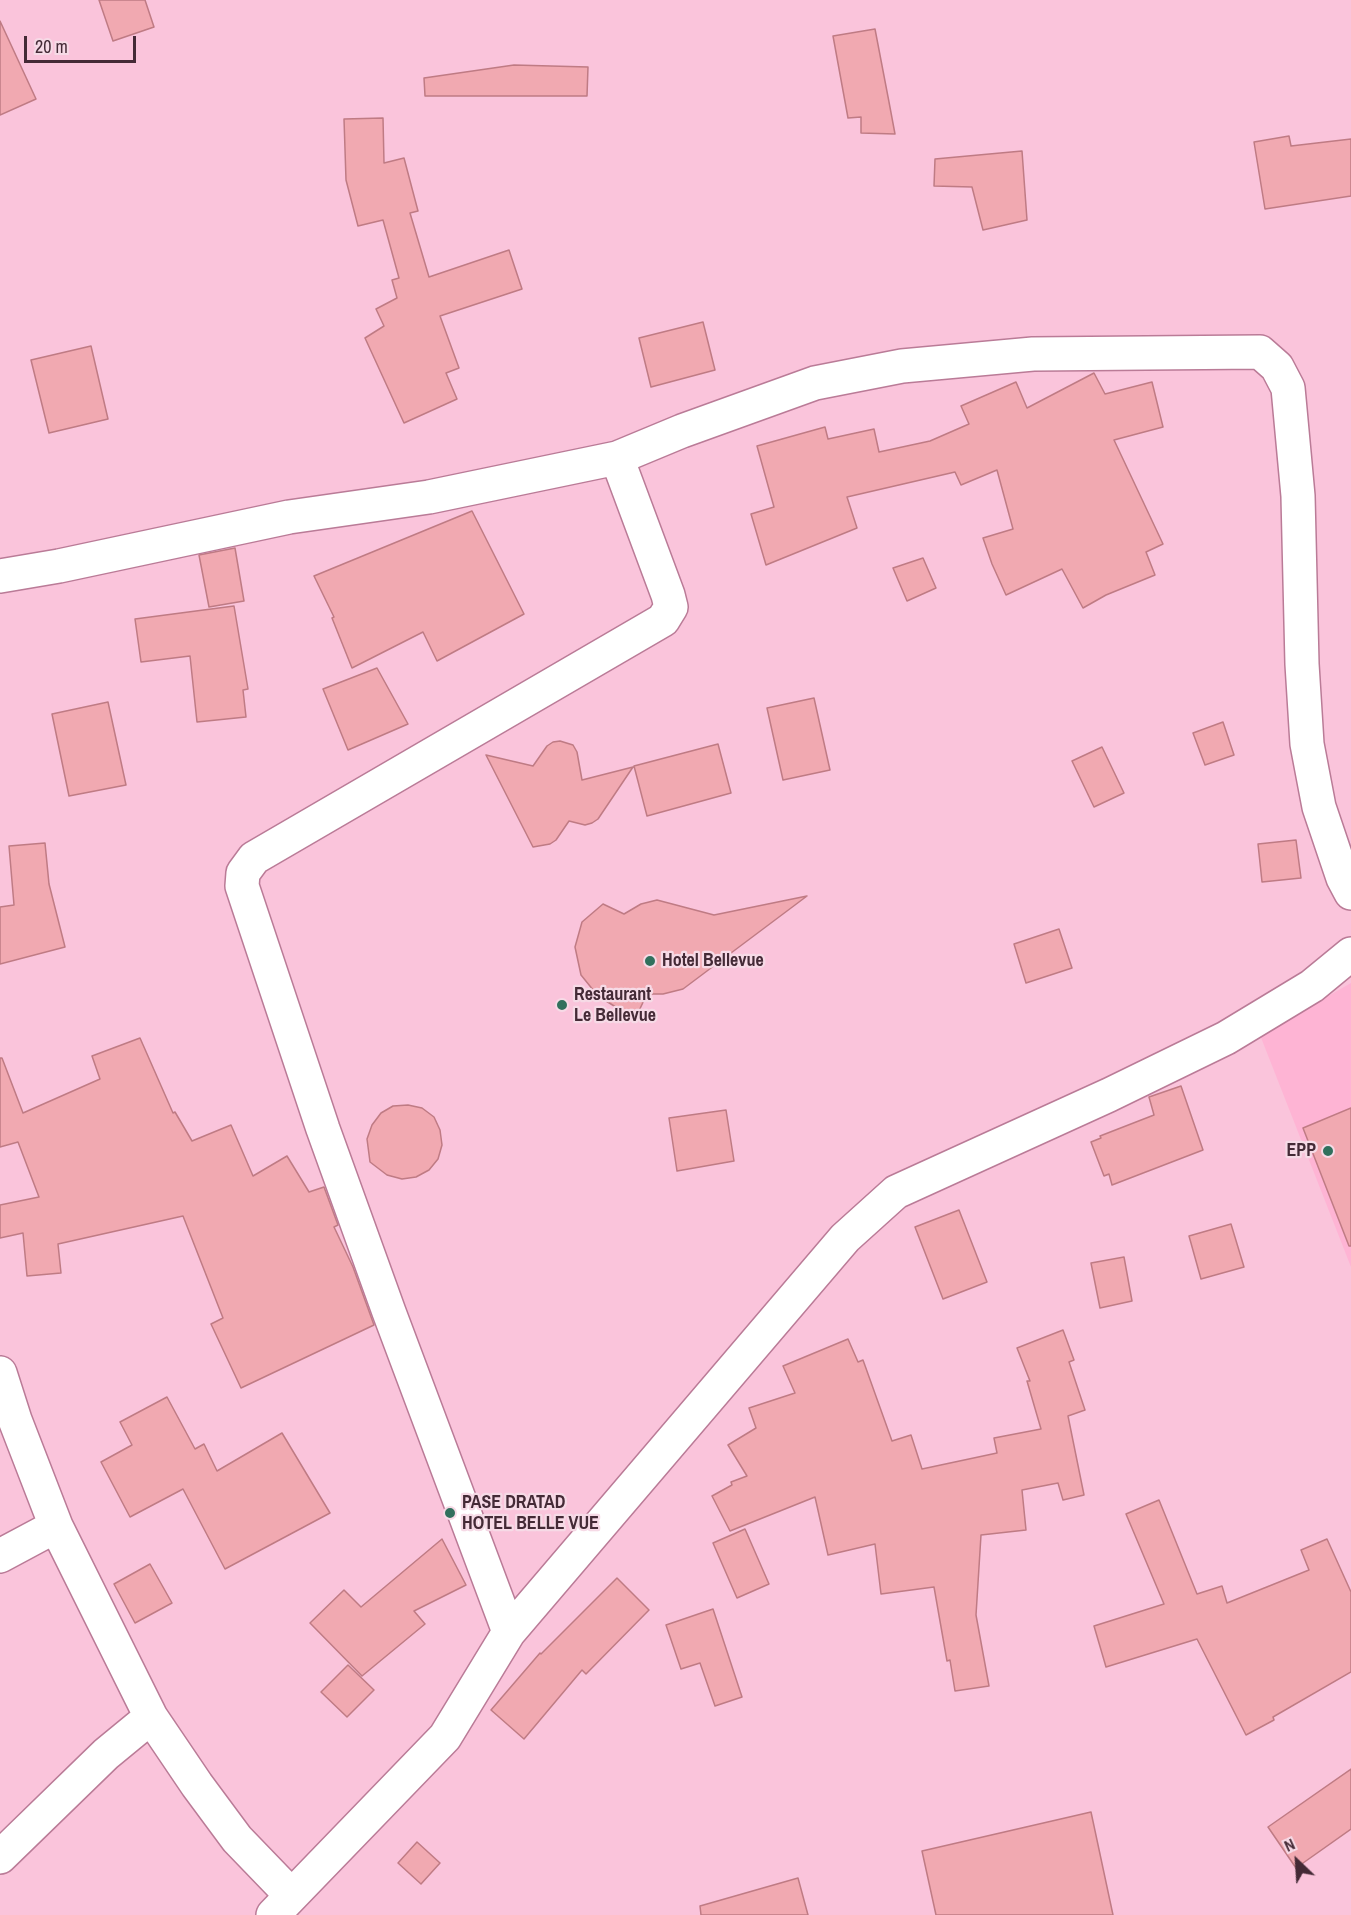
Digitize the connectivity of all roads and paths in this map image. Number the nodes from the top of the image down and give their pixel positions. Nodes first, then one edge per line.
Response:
1 (617, 458) junction
2 (0, 576) edge
3 (1351, 893) edge
4 (1351, 954) edge
5 (0, 1373) edge
6 (56, 1526) junction
7 (0, 1556) edge
8 (509, 1632) junction
9 (151, 1717) junction
10 (0, 1857) edge
11 (282, 1905) edge

1 - 2 street
1 - 3 street
1 - 8 street
4 - 8 street
5 - 6 street
6 - 7 street
6 - 9 street
8 - 11 street
9 - 10 street
9 - 11 street

